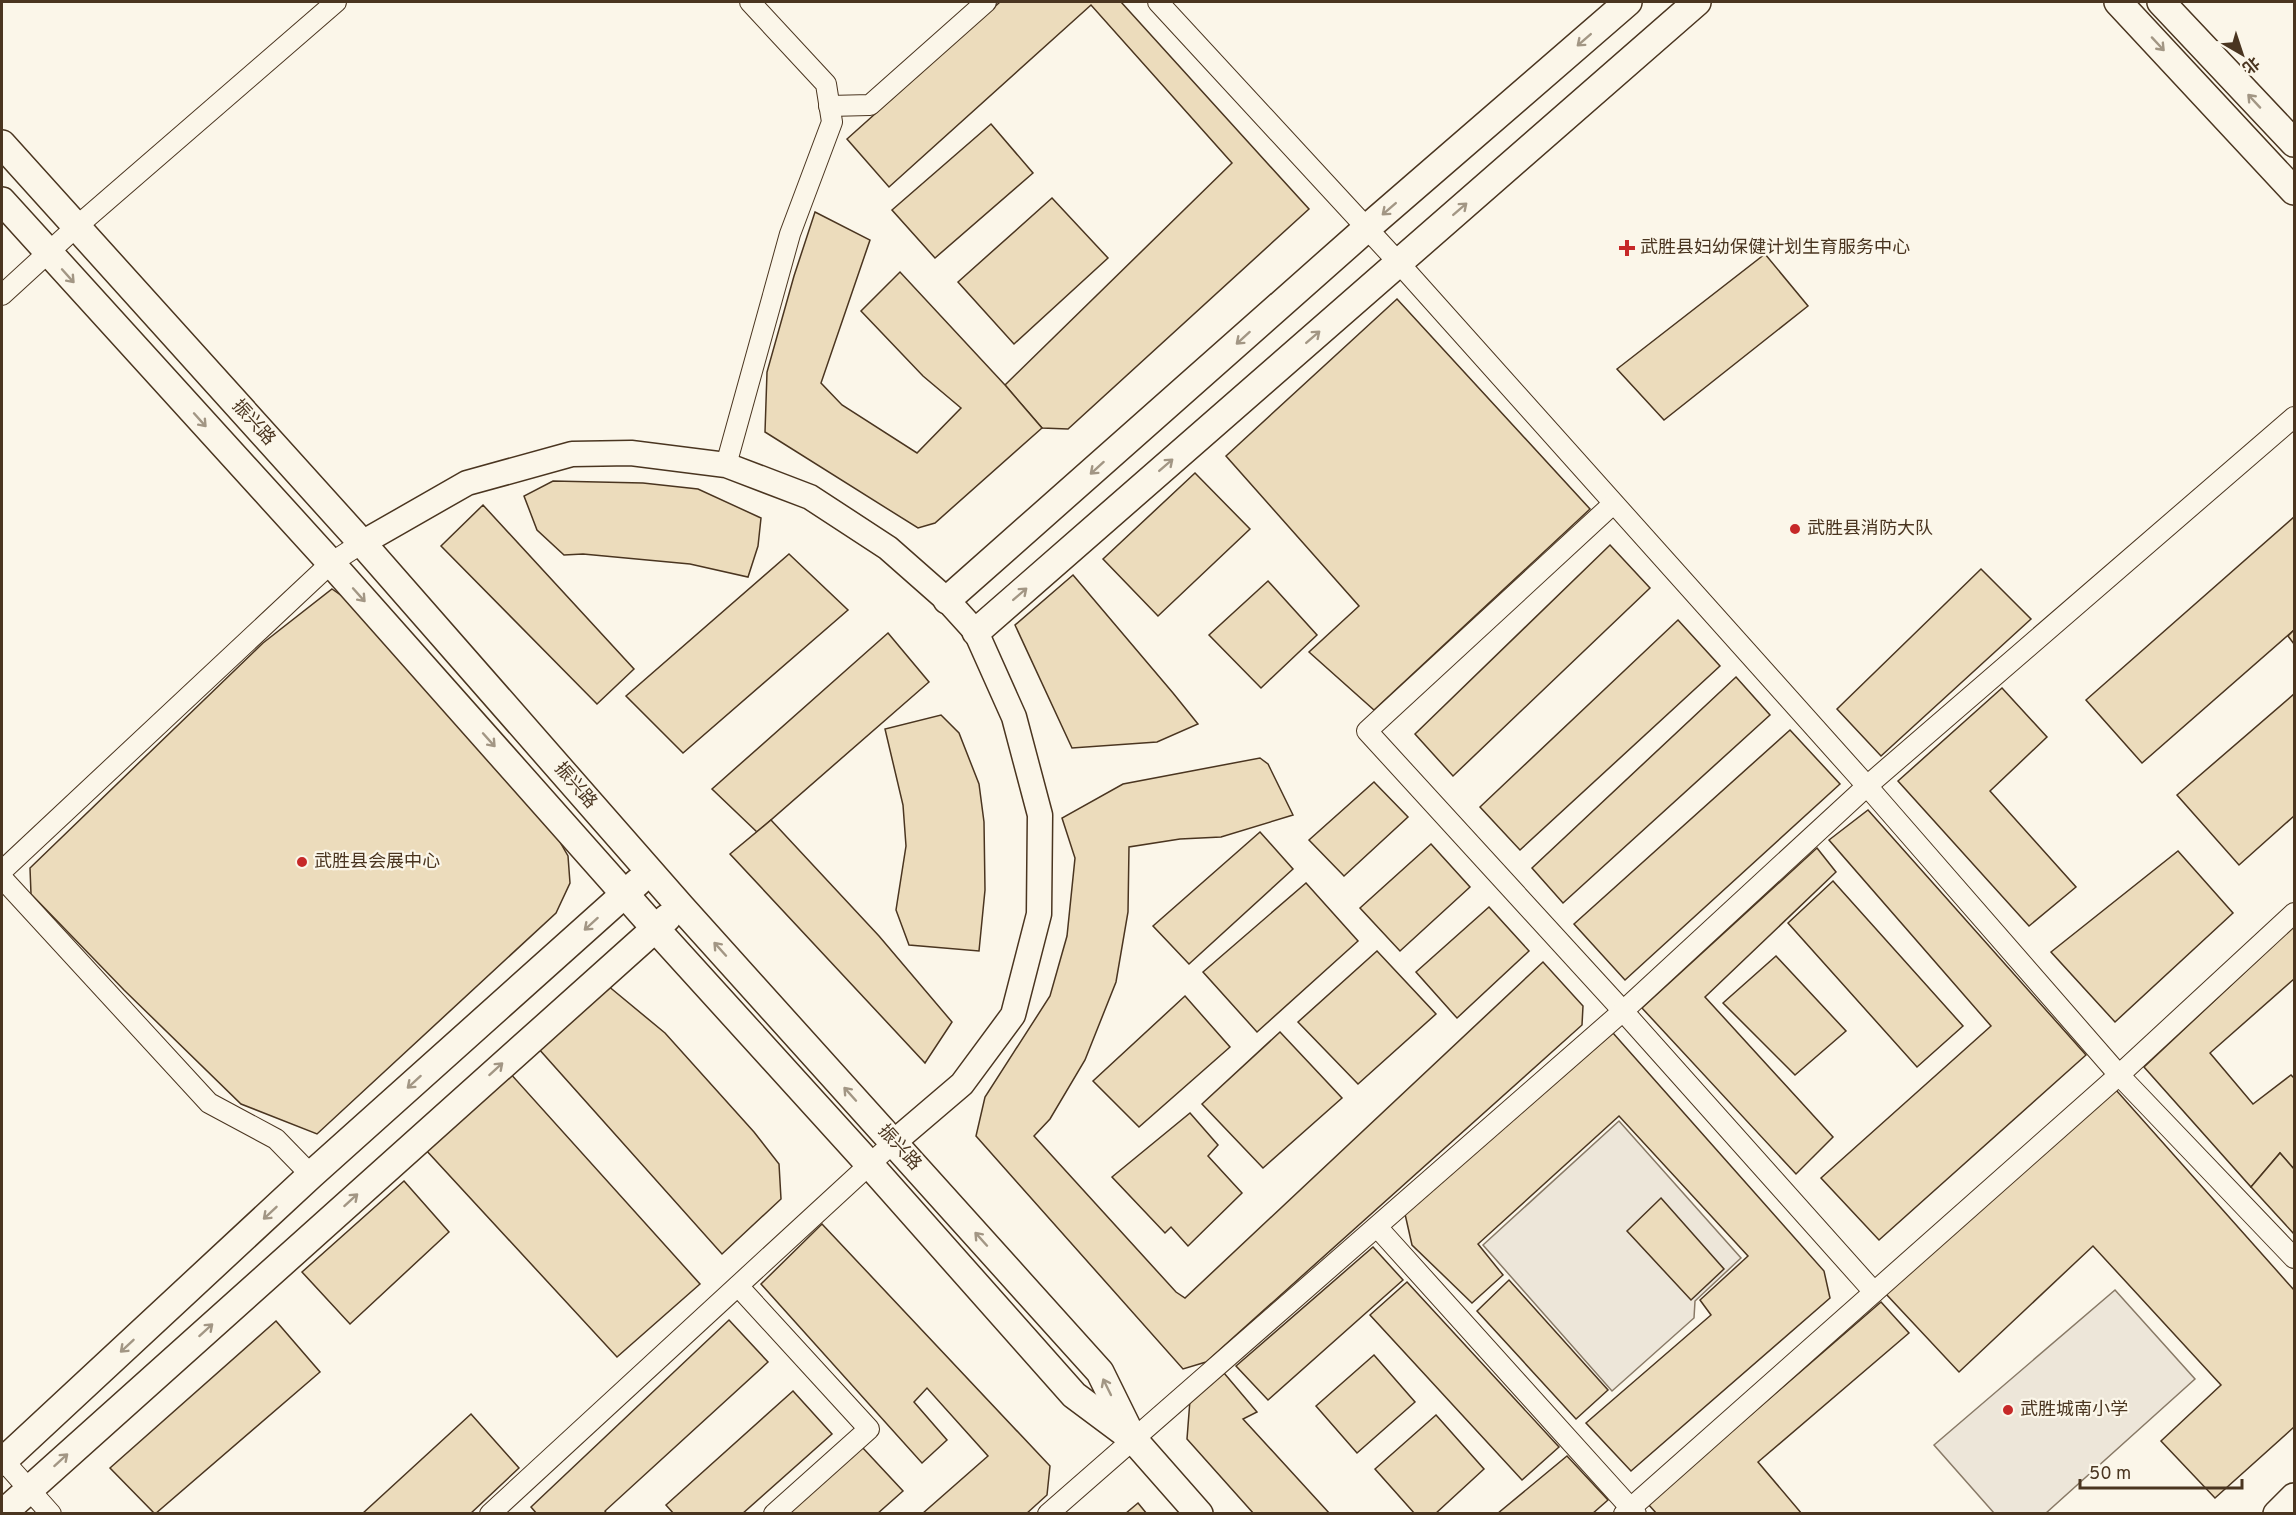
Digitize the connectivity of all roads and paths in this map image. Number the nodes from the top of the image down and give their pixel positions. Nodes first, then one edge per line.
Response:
1 (336, 2) edge
2 (750, 2) edge
3 (986, 2) edge
4 (1158, 2) edge
5 (1628, 2) edge
6 (1697, 2) edge
7 (2118, 2) edge
8 (2161, 2) edge
9 (829, 106) junction
10 (2295, 143) edge
11 (2, 144) edge
12 (2295, 191) edge
13 (2, 201) edge
14 (75, 228) junction
15 (1367, 228) junction
16 (47, 253) junction
17 (1398, 262) junction
18 (2, 296) edge
19 (2295, 417) edge
20 (726, 465) junction
21 (1613, 504) junction
22 (362, 543) junction
23 (331, 563) junction
24 (947, 600) junction
25 (976, 632) junction
26 (1867, 786) junction
27 (2, 871) edge
28 (650, 871) junction
29 (2, 878) edge
30 (626, 893) junction
31 (681, 907) junction
32 (2295, 913) edge
33 (654, 927) junction
34 (1623, 1011) junction
35 (2119, 1074) junction
36 (894, 1142) junction
37 (870, 1165) junction
38 (311, 1175) junction
39 (1378, 1228) junction
40 (2295, 1258) edge
41 (738, 1286) junction
42 (1874, 1292) junction
43 (1133, 1439) junction
44 (2, 1460) edge
45 (28, 1489) junction
46 (2295, 1497) edge
47 (1630, 1512) edge
48 (491, 1513) edge
49 (2, 1514) edge
50 (51, 1514) edge
51 (774, 1514) edge
52 (1048, 1514) edge
53 (1199, 1514) edge
54 (2277, 1514) edge

1 - 14 street
2 - 9 street
3 - 9 street
4 - 15 street
5 -> 15 main road
17 -> 6 main road
7 -> 12 main road
10 -> 8 main road
9 - 20 street
11 - 14 main road, 振兴路
13 - 16 main road, 振兴路
14 - 16 street
14 - 22 main road, 振兴路
15 - 17 street
15 -> 24 main road
16 - 18 street
16 -> 23 main road, 振兴路
17 - 21 street
25 -> 17 main road
19 - 26 street
20 - 22 street
20 - 24 street
21 - 26 street
21 - 34 street
22 - 23 street
22 - 28 main road, 振兴路
23 - 27 street
23 -> 30 main road, 振兴路
24 - 25 street
25 - 36 street
26 - 34 street
26 - 35 street
28 - 30 main road
28 - 31 main road, 振兴路
29 - 38 street
30 - 33 main road, 振兴路
30 -> 38 main road
31 - 33 main road
36 -> 31 main road, 振兴路
32 - 35 street
33 - 37 main road, 振兴路
45 -> 33 main road
34 - 39 street
34 - 42 street
35 - 40 street
35 - 42 street
36 - 37 street
43 -> 36 main road, 振兴路
37 - 41 street
37 - 43 main road, 振兴路
38 -> 44 main road
39 - 43 street
39 - 47 street
41 - 48 street
41 - 51 street
42 - 47 street
43 - 52 street
43 - 53 main road, 振兴路
44 - 45 street
45 - 49 main road
45 - 50 street
46 - 54 main road

